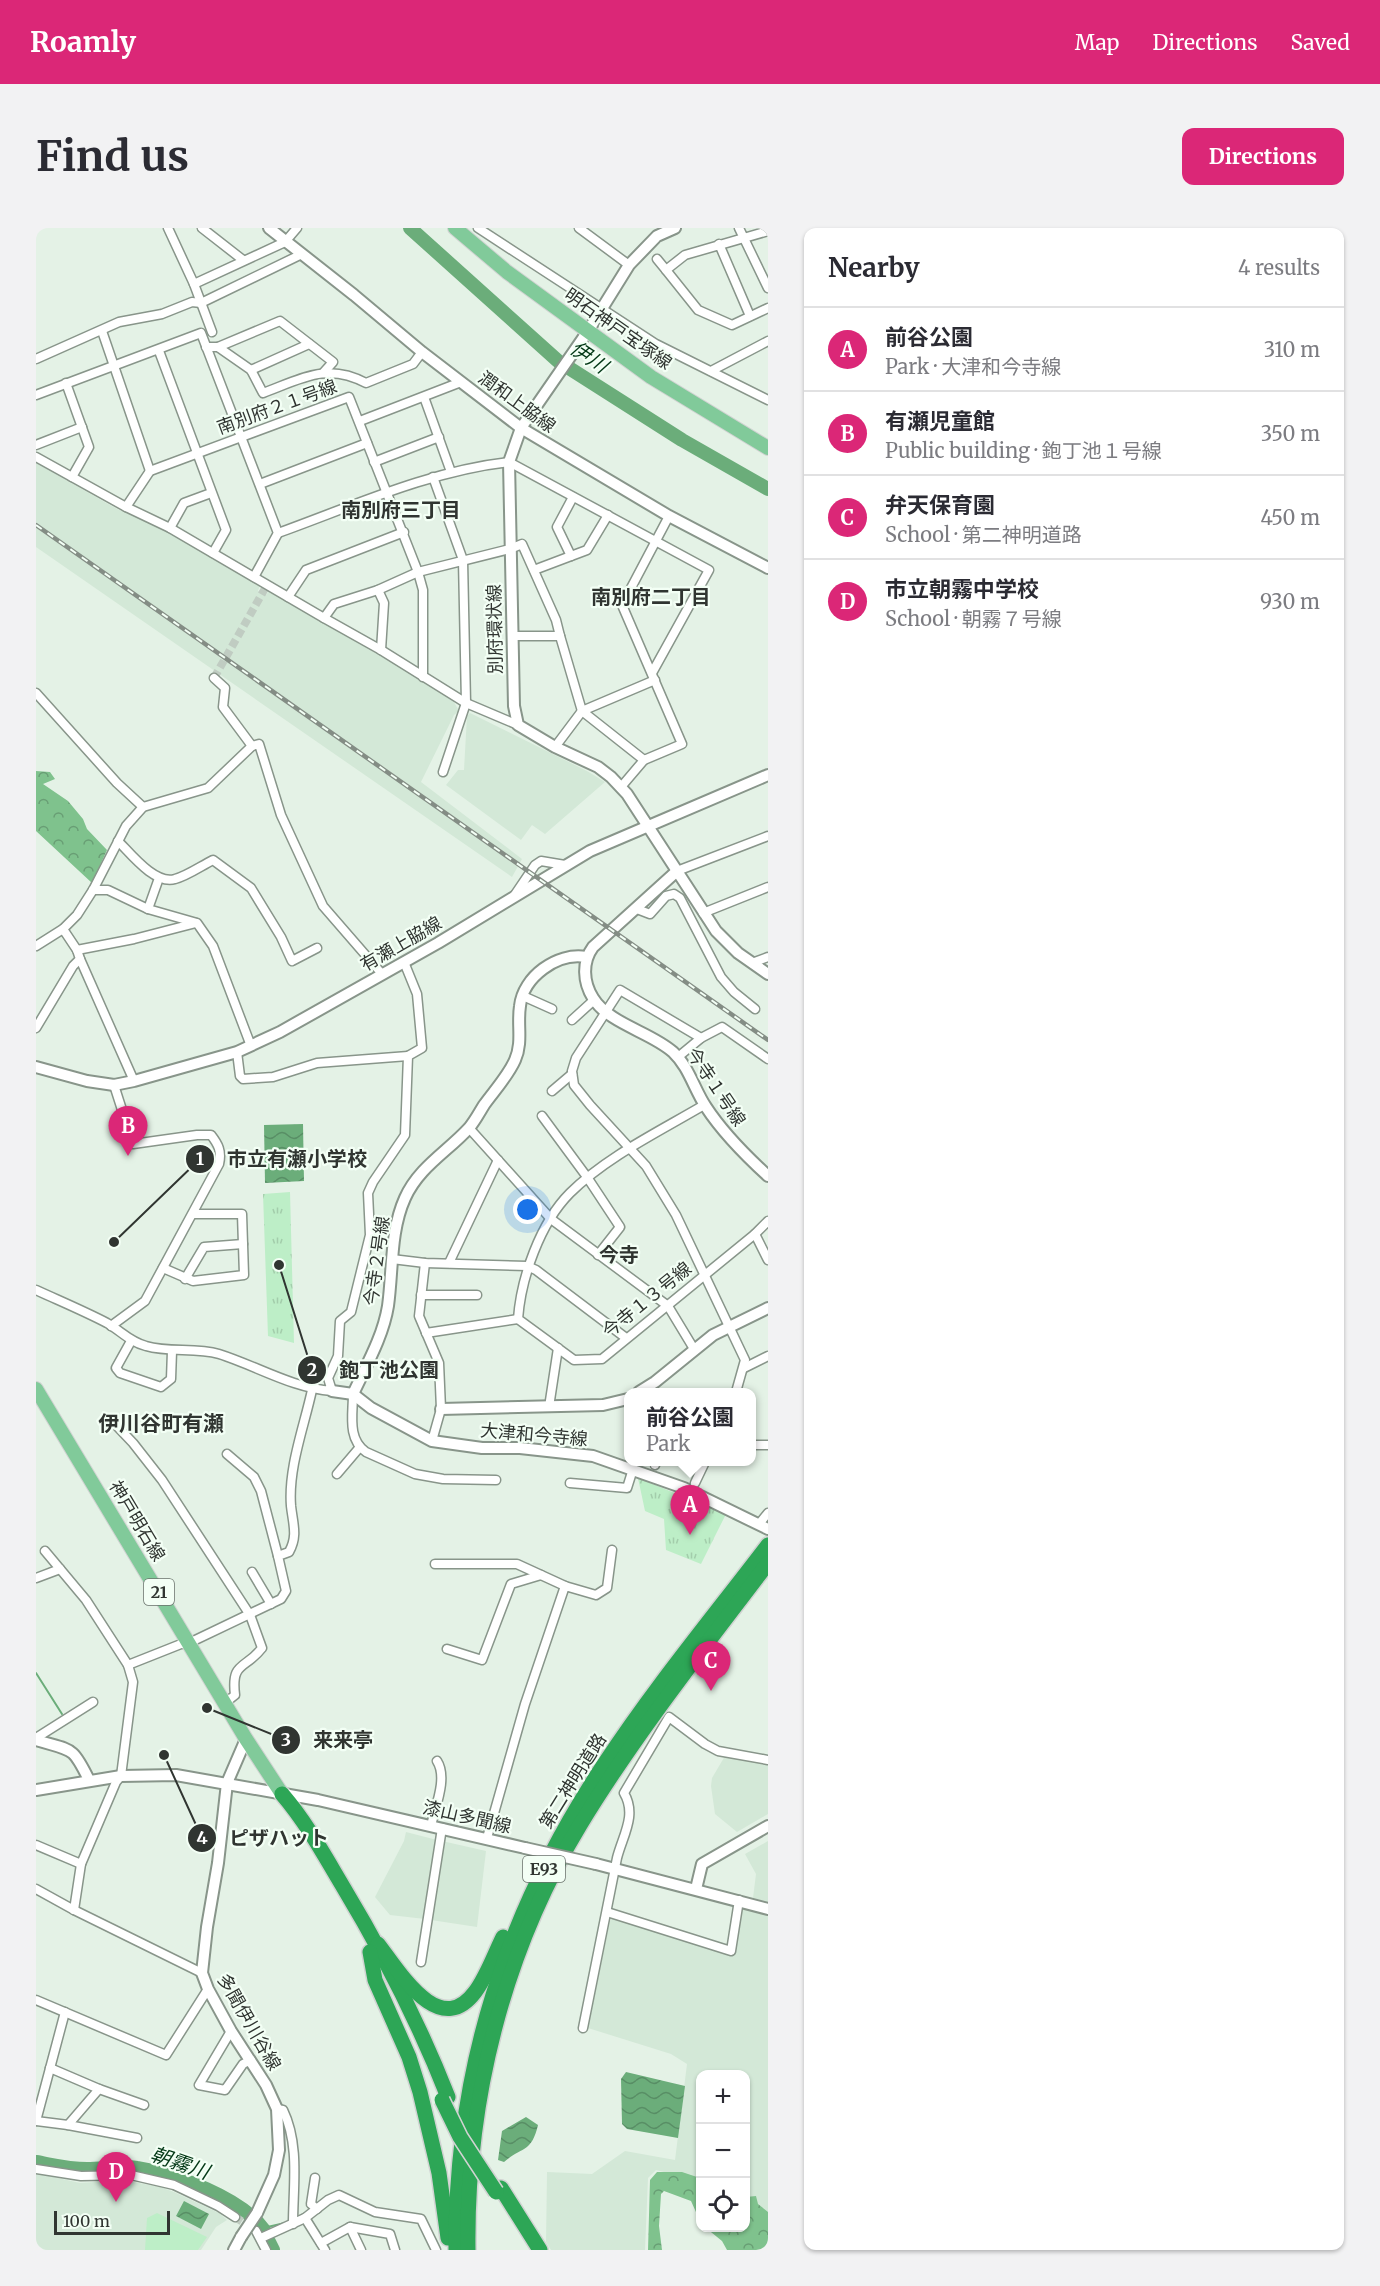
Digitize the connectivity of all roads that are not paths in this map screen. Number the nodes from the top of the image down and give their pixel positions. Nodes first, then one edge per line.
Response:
1 (168, 228) edge
2 (202, 228) edge
3 (269, 228) edge
4 (297, 228) edge
5 (478, 228) edge
6 (579, 228) edge
7 (675, 228) edge
8 (740, 228) edge
9 (459, 229) edge
10 (768, 231) edge
11 (655, 232) edge
12 (744, 238) junction
13 (285, 242) junction
14 (719, 244) junction
15 (302, 254) junction
16 (657, 259) dead end
17 (243, 260) junction
18 (629, 266) junction
19 (666, 270) junction
20 (194, 284) junction
21 (768, 288) edge
22 (201, 303) junction
23 (602, 308) junction
24 (768, 308) edge
25 (750, 316) junction
26 (102, 331) junction
27 (212, 332) dead end
28 (585, 334) junction
29 (768, 341) edge
30 (309, 344) junction
31 (206, 347) junction
32 (218, 347) junction
33 (159, 351) junction
34 (422, 352) junction
35 (36, 358) edge
36 (113, 366) junction
37 (251, 370) junction
38 (711, 371) junction
39 (324, 372) junction
40 (461, 382) junction
41 (66, 383) junction
42 (36, 394) edge
43 (424, 397) junction
44 (768, 400) edge
45 (360, 421) junction
46 (82, 428) junction
47 (521, 428) junction
48 (242, 437) junction
49 (438, 437) junction
50 (367, 443) junction
51 (36, 445) edge
52 (768, 448) edge
53 (196, 454) junction
54 (36, 457) edge
55 (374, 462) junction
56 (509, 462) junction
57 (150, 471) junction
58 (451, 472) junction
59 (72, 477) junction
60 (434, 477) junction
61 (260, 484) junction
62 (211, 493) junction
63 (387, 494) junction
64 (573, 497) junction
65 (126, 507) junction
66 (608, 515) junction
67 (669, 516) junction
68 (170, 528) junction
69 (404, 532) junction
70 (278, 533) junction
71 (655, 541) junction
72 (510, 549) junction
73 (213, 553) junction
74 (571, 556) junction
75 (463, 560) junction
76 (768, 568) edge
77 (534, 570) junction
78 (418, 572) junction
79 (254, 577) junction
80 (378, 590) junction
81 (288, 597) junction
82 (324, 618) junction
83 (512, 636) junction
84 (560, 636) junction
85 (381, 650) junction
86 (653, 676) junction
87 (423, 677) junction
88 (214, 678) dead end
89 (36, 693) edge
90 (466, 703) junction
91 (582, 711) junction
92 (518, 725) junction
93 (252, 746) junction
94 (555, 747) junction
95 (644, 760) junction
96 (443, 771) dead end
97 (768, 774) edge
98 (621, 787) junction
99 (143, 807) junction
100 (647, 825) junction
101 (768, 836) edge
102 (118, 841) junction
103 (565, 865) junction
104 (677, 871) junction
105 (159, 879) junction
106 (768, 887) edge
107 (93, 890) junction
108 (514, 897) junction
109 (148, 909) junction
110 (637, 909) junction
111 (703, 913) junction
112 (197, 923) junction
113 (63, 929) junction
114 (36, 946) edge
115 (317, 948) dead end
116 (77, 950) junction
117 (586, 957) junction
118 (768, 957) edge
119 (80, 959) junction
120 (404, 962) junction
121 (752, 963) junction
122 (382, 974) junction
123 (768, 974) edge
124 (523, 996) junction
125 (594, 1000) junction
126 (552, 1009) dead end
127 (755, 1009) dead end
128 (606, 1012) junction
129 (572, 1020) dead end
130 (36, 1028) edge
131 (701, 1038) junction
132 (251, 1046) junction
133 (237, 1052) junction
134 (408, 1056) junction
135 (678, 1057) junction
136 (768, 1059) edge
137 (36, 1067) edge
138 (572, 1074) junction
139 (134, 1082) junction
140 (114, 1085) junction
141 (552, 1091) dead end
142 (704, 1105) junction
143 (542, 1116) dead end
144 (469, 1128) junction
145 (630, 1149) junction
146 (498, 1160) junction
147 (767, 1172) edge
148 (587, 1177) junction
149 (193, 1214) junction
150 (551, 1219) junction
151 (768, 1221) edge
152 (755, 1234) junction
153 (243, 1244) junction
154 (598, 1255) junction
155 (392, 1259) junction
156 (768, 1260) edge
157 (426, 1263) junction
158 (449, 1263) junction
159 (527, 1266) junction
160 (163, 1268) junction
161 (705, 1275) junction
162 (186, 1279) junction
163 (36, 1290) edge
164 (422, 1295) junction
165 (477, 1295) dead end
166 (668, 1306) junction
167 (768, 1308) edge
168 (518, 1319) junction
169 (111, 1326) junction
170 (731, 1327) junction
171 (426, 1333) junction
172 (626, 1338) junction
173 (131, 1341) junction
174 (558, 1348) junction
175 (694, 1349) junction
176 (172, 1351) junction
177 (768, 1356) edge
178 (744, 1368) junction
179 (645, 1388) edge
180 (737, 1388) edge
181 (36, 1389) edge
182 (312, 1390) junction
183 (332, 1391) junction
184 (353, 1394) junction
185 (624, 1402) edge
186 (549, 1407) junction
187 (441, 1409) junction
188 (114, 1423) dead end
189 (432, 1441) junction
190 (360, 1448) junction
191 (227, 1454) dead end
192 (624, 1465) edge
193 (627, 1466) edge
194 (703, 1466) edge
195 (633, 1468) junction
196 (337, 1474) dead end
197 (496, 1480) dead end
198 (570, 1483) dead end
199 (695, 1483) dead end
200 (768, 1513) edge
201 (764, 1527) edge
202 (768, 1545) edge
203 (612, 1550) dead end
204 (45, 1551) dead end
205 (278, 1556) junction
206 (768, 1563) edge
207 (435, 1564) dead end
208 (60, 1569) junction
209 (252, 1572) dead end
210 (541, 1575) junction
211 (36, 1578) edge
212 (565, 1586) junction
213 (271, 1604) junction
214 (250, 1615) junction
215 (189, 1643) junction
216 (447, 1649) dead end
217 (129, 1665) junction
218 (93, 1702) dead end
219 (225, 1703) junction
220 (36, 1739) edge
221 (246, 1739) junction
222 (768, 1760) edge
223 (437, 1761) dead end
224 (605, 1762) junction
225 (121, 1776) junction
226 (89, 1780) junction
227 (227, 1783) junction
228 (36, 1790) edge
229 (282, 1794) junction
230 (437, 1827) junction
231 (768, 1827) edge
232 (487, 1838) junction
233 (36, 1845) edge
234 (81, 1864) junction
235 (615, 1869) junction
236 (36, 1889) edge
237 (696, 1889) junction
238 (738, 1900) junction
239 (768, 1908) edge
240 (74, 1910) junction
241 (607, 1912) junction
242 (374, 1948) junction
243 (421, 1962) dead end
244 (202, 1973) junction
245 (208, 1989) junction
246 (36, 2000) edge
247 (65, 2012) junction
248 (583, 2028) dead end
249 (231, 2031) junction
250 (251, 2060) junction
251 (50, 2068) junction
252 (99, 2089) junction
253 (144, 2105) dead end
254 (277, 2109) junction
255 (36, 2121) edge
256 (68, 2125) junction
257 (137, 2138) dead end
258 (36, 2169) edge
259 (471, 2169) junction
260 (315, 2178) dead end
261 (498, 2190) junction
262 (317, 2209) junction
263 (235, 2217) tunnel mouth
264 (305, 2218) junction
265 (293, 2224) junction
266 (350, 2227) junction
267 (323, 2247) edge
268 (234, 2250) edge
269 (266, 2250) edge
270 (361, 2250) edge
271 (395, 2250) edge
272 (436, 2250) edge
273 (449, 2250) edge
274 (456, 2250) edge
275 (468, 2250) edge
276 (474, 2250) edge
277 (532, 2250) edge
278 (540, 2250) edge

1 - 20 street
2 - 17 street
3 - 13 street, 潤和上脇線
4 - 13 street
5 - 23 street
6 - 18 street
7 - 11 street, 別府環状線
8 - 12 street
9 - 28 main road, 明石神戸宝塚線
10 - 12 street
11 - 18 street, 別府環状線
12 - 14 street
12 - 21 street
13 - 15 street, 潤和上脇線
13 - 17 street
14 - 19 street
14 - 25 street
15 - 22 street
15 - 34 street, 潤和上脇線
16 - 19 street
17 - 20 street
18 - 23 street, 別府環状線
19 - 25 street
20 - 22 street
22 - 26 street
22 - 27 street
23 - 28 street, 別府環状線
23 - 38 street
24 - 25 street
26 - 35 street
26 - 36 street
28 - 47 street, 別府環状線
28 - 52 main road, 明石神戸宝塚線
29 - 38 street
30 - 32 street
30 - 37 street
30 - 39 street
31 - 32 street
31 - 33 street
31 - 48 street
32 - 37 street
33 - 36 street
33 - 53 street
34 - 39 street
34 - 40 street, 潤和上脇線
36 - 41 street
36 - 57 street
37 - 39 street
38 - 44 street
40 - 43 street
40 - 47 street, 潤和上脇線
41 - 42 street
41 - 46 street
43 - 45 street
43 - 49 street
45 - 48 street, 南別府２１号線
45 - 50 street, 南別府２１号線
46 - 51 street
46 - 59 street
47 - 56 street, 別府環状線
47 - 67 street, 潤和上脇線
48 - 53 street, 南別府２１号線
48 - 61 street
49 - 55 street
49 - 58 street
50 - 55 street, 南別府２１号線
50 - 61 street
53 - 57 street, 南別府２１号線
53 - 62 street
54 - 59 street
55 - 63 street, 南別府２１号線
56 - 58 street
56 - 64 street
56 - 72 street, 別府環状線
57 - 65 street
58 - 60 street
59 - 65 street
60 - 63 street
60 - 75 street
61 - 70 street
62 - 68 street
62 - 73 street
63 - 69 street, 南別府２１号線
63 - 70 street
64 - 66 street
64 - 74 street
65 - 68 street
66 - 71 street
66 - 74 street
67 - 71 street
67 - 76 street, 潤和上脇線
68 - 73 street
69 - 78 street, 南別府２１号線
69 - 81 street
70 - 79 street
71 - 86 street
71 - 86 street
72 - 75 street
72 - 77 street
72 - 83 street, 別府環状線
73 - 79 street
74 - 77 street
75 - 78 street
75 - 90 street
77 - 84 street
78 - 80 street
78 - 87 street, 南別府２１号線
79 - 81 street
80 - 82 street
80 - 85 street
81 - 82 street
82 - 85 street
83 - 84 street
83 - 92 street, 別府環状線
84 - 91 street
85 - 87 street
86 - 91 street
86 - 95 street
87 - 90 street
88 - 93 street
89 - 99 street
90 - 92 street
90 - 96 street
91 - 94 street
91 - 95 street
92 - 94 street
93 - 99 street
93 - 122 street
94 - 98 street
95 - 98 street
97 - 100 street, 有瀬上脇線
98 - 100 street
99 - 102 street
100 - 103 street, 有瀬上脇線
100 - 104 street
101 - 104 street
102 - 105 street
102 - 107 street
103 - 108 street, 有瀬上脇線
103 - 108 street
104 - 110 street
104 - 111 street
105 - 109 street
105 - 115 street
106 - 111 street
107 - 109 street
107 - 113 street
108 - 120 street, 有瀬上脇線
109 - 112 street
110 - 117 street
110 - 127 street
111 - 121 street
112 - 116 street
112 - 132 street
113 - 114 street
113 - 116 street
116 - 119 street
117 - 124 street, 今寺２号線
117 - 125 street, 今寺１号線
118 - 121 street
119 - 130 street
119 - 139 street
120 - 122 street, 有瀬上脇線
120 - 134 street
121 - 123 street
122 - 132 street, 有瀬上脇線
124 - 126 street
124 - 144 street, 今寺２号線
125 - 128 street, 今寺１号線
125 - 129 street
128 - 131 street
128 - 135 street, 今寺１号線
128 - 138 street
131 - 135 street
131 - 136 street
132 - 133 street, 有瀬上脇線
133 - 134 street
133 - 139 street, 有瀬上脇線
134 - 183 street
135 - 142 street, 今寺１号線
137 - 140 street, 有瀬上脇線
138 - 141 street
138 - 145 street
139 - 140 street, 有瀬上脇線
140 - 149 street
142 - 145 street
142 - 147 street, 今寺１号線
143 - 148 street
144 - 146 street
144 - 155 street, 今寺２号線
145 - 148 street
145 - 161 street
146 - 150 street
146 - 158 street
148 - 150 street
148 - 154 street
149 - 153 street
149 - 160 street
150 - 154 street
150 - 159 street
151 - 152 street, 今寺１３号線
152 - 156 street
152 - 161 street, 今寺１３号線
153 - 162 street
153 - 162 street
154 - 166 street
155 - 157 street
155 - 184 street, 今寺２号線
157 - 158 street
157 - 164 street
158 - 159 street
159 - 168 street
159 - 172 street
160 - 162 street
160 - 169 street
161 - 166 street, 今寺１３号線
161 - 170 street
163 - 169 street
164 - 165 street
164 - 171 street
166 - 172 street, 今寺１３号線
166 - 175 street
167 - 170 street
168 - 171 street
168 - 174 street, 今寺１３号線
169 - 173 street
170 - 175 street
170 - 178 street
171 - 187 street
172 - 174 street, 今寺１３号線
173 - 176 street
173 - 176 street
174 - 186 street
175 - 179 street
176 - 182 street
177 - 178 street
178 - 180 street
181 - 215 main road, 神戸明石線 / 21
182 - 183 street
182 - 205 street
183 - 184 street, 大津和今寺線
184 - 189 street, 大津和今寺線
184 - 190 street
185 - 186 street
186 - 187 street
187 - 189 street
188 - 214 street
189 - 192 street, 大津和今寺線
190 - 196 street
190 - 197 street
191 - 205 street
193 - 195 street, 大津和今寺線
194 - 199 street
195 - 198 street
195 - 201 street, 大津和今寺線
200 - 201 street
202 - 224 highway, 第二神明道路 / E93
203 - 212 street
204 - 208 street
205 - 213 street
206 - 259 highway, 第二神明道路 / E93
207 - 210 street
208 - 211 street
208 - 217 street
209 - 213 street
210 - 212 street
210 - 216 street
212 - 232 street
213 - 214 street
214 - 215 street
214 - 219 street
215 - 217 street
215 - 219 main road, 神戸明石線 / 21
217 - 225 street
218 - 220 street
219 - 221 main road, 神戸明石線 / 21
220 - 226 street
221 - 227 street, 多聞伊川谷線
221 - 229 main road, 神戸明石線 / 21
222 - 235 street
223 - 230 street
224 - 242 highway
224 - 274 highway, 第二神明道路 / E93
225 - 226 street, 漆山多聞線
225 - 227 street, 漆山多聞線
225 - 234 street
226 - 228 street, 漆山多聞線
227 - 229 street, 漆山多聞線
227 - 244 street, 多聞伊川谷線
229 - 230 street, 漆山多聞線
229 - 242 highway
230 - 232 street, 漆山多聞線
230 - 243 street
231 - 237 street
232 - 235 street, 漆山多聞線, bridge
233 - 234 street
234 - 240 street
235 - 237 street, 漆山多聞線
235 - 241 street
236 - 240 street
237 - 238 street, 漆山多聞線
238 - 239 street, 漆山多聞線
238 - 241 street
240 - 244 street
241 - 248 street
242 - 261 highway
242 - 273 highway
244 - 245 street, 多聞伊川谷線
245 - 247 street
245 - 249 street, 多聞伊川谷線
246 - 247 street
247 - 251 street
249 - 250 street, 多聞伊川谷線
249 - 250 street
250 - 254 street, 多聞伊川谷線
251 - 252 street
251 - 255 street
252 - 253 street
252 - 256 street
254 - 265 street
254 - 268 street, 多聞伊川谷線, bridge
255 - 256 street
256 - 257 street
258 - 263 street
259 - 275 highway, 第二神明道路 / E93
259 - 276 highway
260 - 262 street
261 - 277 highway
261 - 278 highway
262 - 264 street
262 - 272 street
264 - 265 street
264 - 267 street
265 - 269 street
266 - 267 street
266 - 270 street
266 - 271 street

